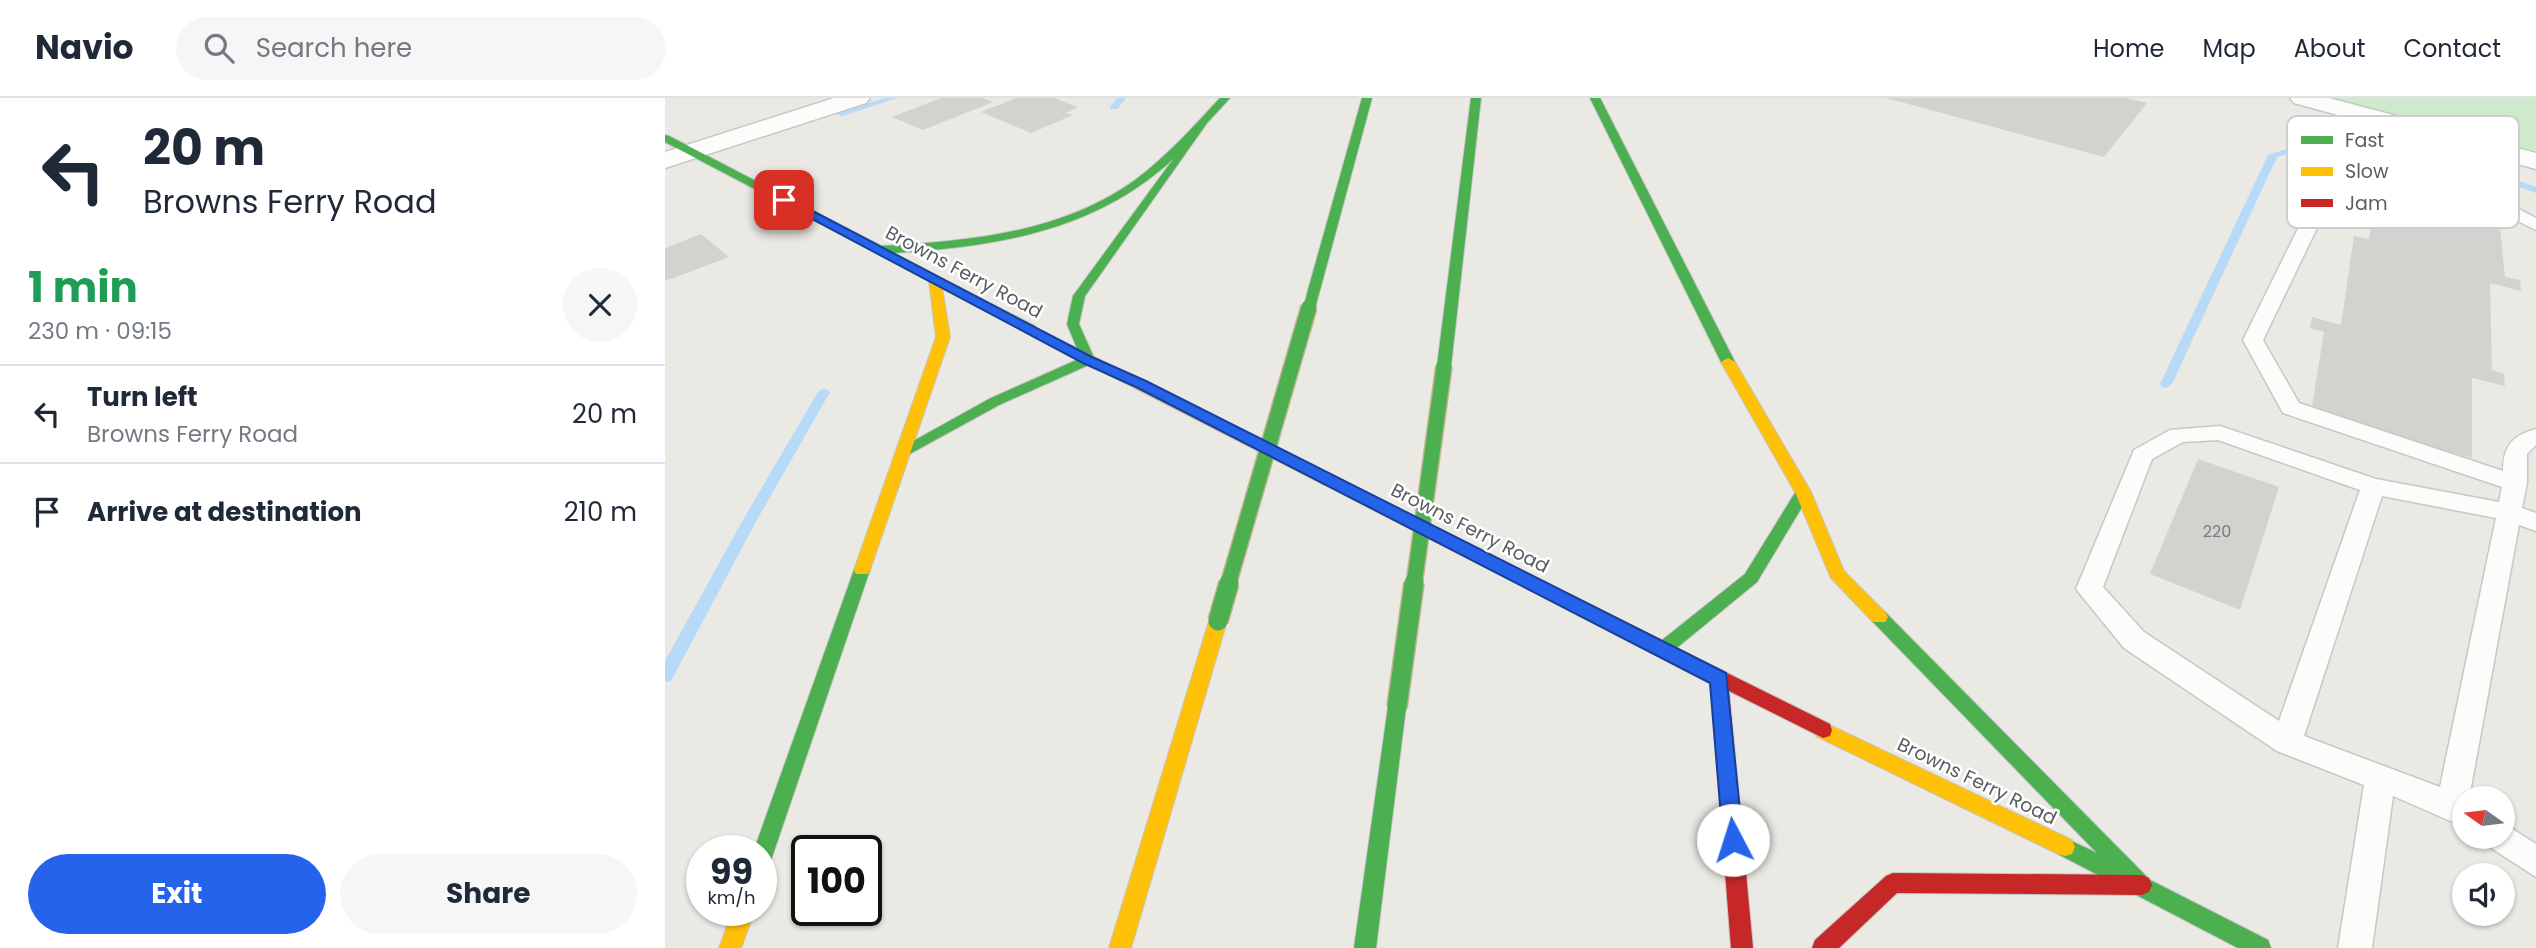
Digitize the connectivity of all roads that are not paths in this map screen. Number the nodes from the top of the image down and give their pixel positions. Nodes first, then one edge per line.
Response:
1 (858, 98) edge
2 (1225, 98) edge
3 (1367, 98) edge
4 (1476, 98) edge
5 (1595, 98) edge
6 (2302, 98) edge
7 (2369, 116) edge
8 (1203, 125) junction
9 (665, 138) edge
10 (691, 149) junction
11 (2519, 156) edge
12 (665, 160) edge
13 (2536, 161) edge
14 (2519, 216) edge
15 (2536, 225) edge
16 (2307, 228) edge
17 (877, 250) junction
18 (935, 281) junction
19 (1088, 360) junction
20 (2536, 436) edge
21 (904, 452) junction
22 (2515, 483) junction
23 (2373, 486) junction
24 (1803, 492) junction
25 (2509, 512) junction
26 (2536, 522) edge
27 (1662, 650) junction
28 (1719, 679) junction
29 (2287, 742) junction
30 (2380, 778) junction
31 (2462, 786) edge
32 (2452, 807) edge
33 (770, 835) edge
34 (2515, 847) edge
35 (2536, 862) edge
36 (2142, 885) junction
37 (738, 926) edge
38 (730, 948) edge
39 (1120, 948) edge
40 (1365, 948) edge
41 (1742, 948) edge
42 (1823, 948) edge
43 (2260, 948) edge
44 (2355, 948) edge

1 - 10 street
2 - 8 main road
3 - 39 main road, bridge
4 - 40 main road, bridge
5 - 24 main road
6 - 7 street
8 - 17 main road
8 - 19 main road
9 - 10 main road, Browns Ferry Road
10 - 12 street
10 - 17 main road, Browns Ferry Road
11 - 13 street
14 - 15 lane
16 - 22 lane
17 - 18 main road, Browns Ferry Road
18 - 19 main road, Browns Ferry Road
18 - 21 main road
19 - 21 main road
19 - 27 main road, Browns Ferry Road
20 - 22 lane
21 - 33 main road
22 - 25 lane
23 - 25 lane
23 - 29 lane
23 - 29 lane
24 - 27 main road
24 - 36 main road
25 - 26 lane
25 - 31 lane
27 - 28 main road, Browns Ferry Road
28 - 36 main road, Browns Ferry Road
28 - 41 main road
29 - 30 lane
30 - 32 lane
30 - 44 lane
34 - 35 lane
36 - 42 main road
36 - 43 main road, Browns Ferry Road
37 - 38 main road

